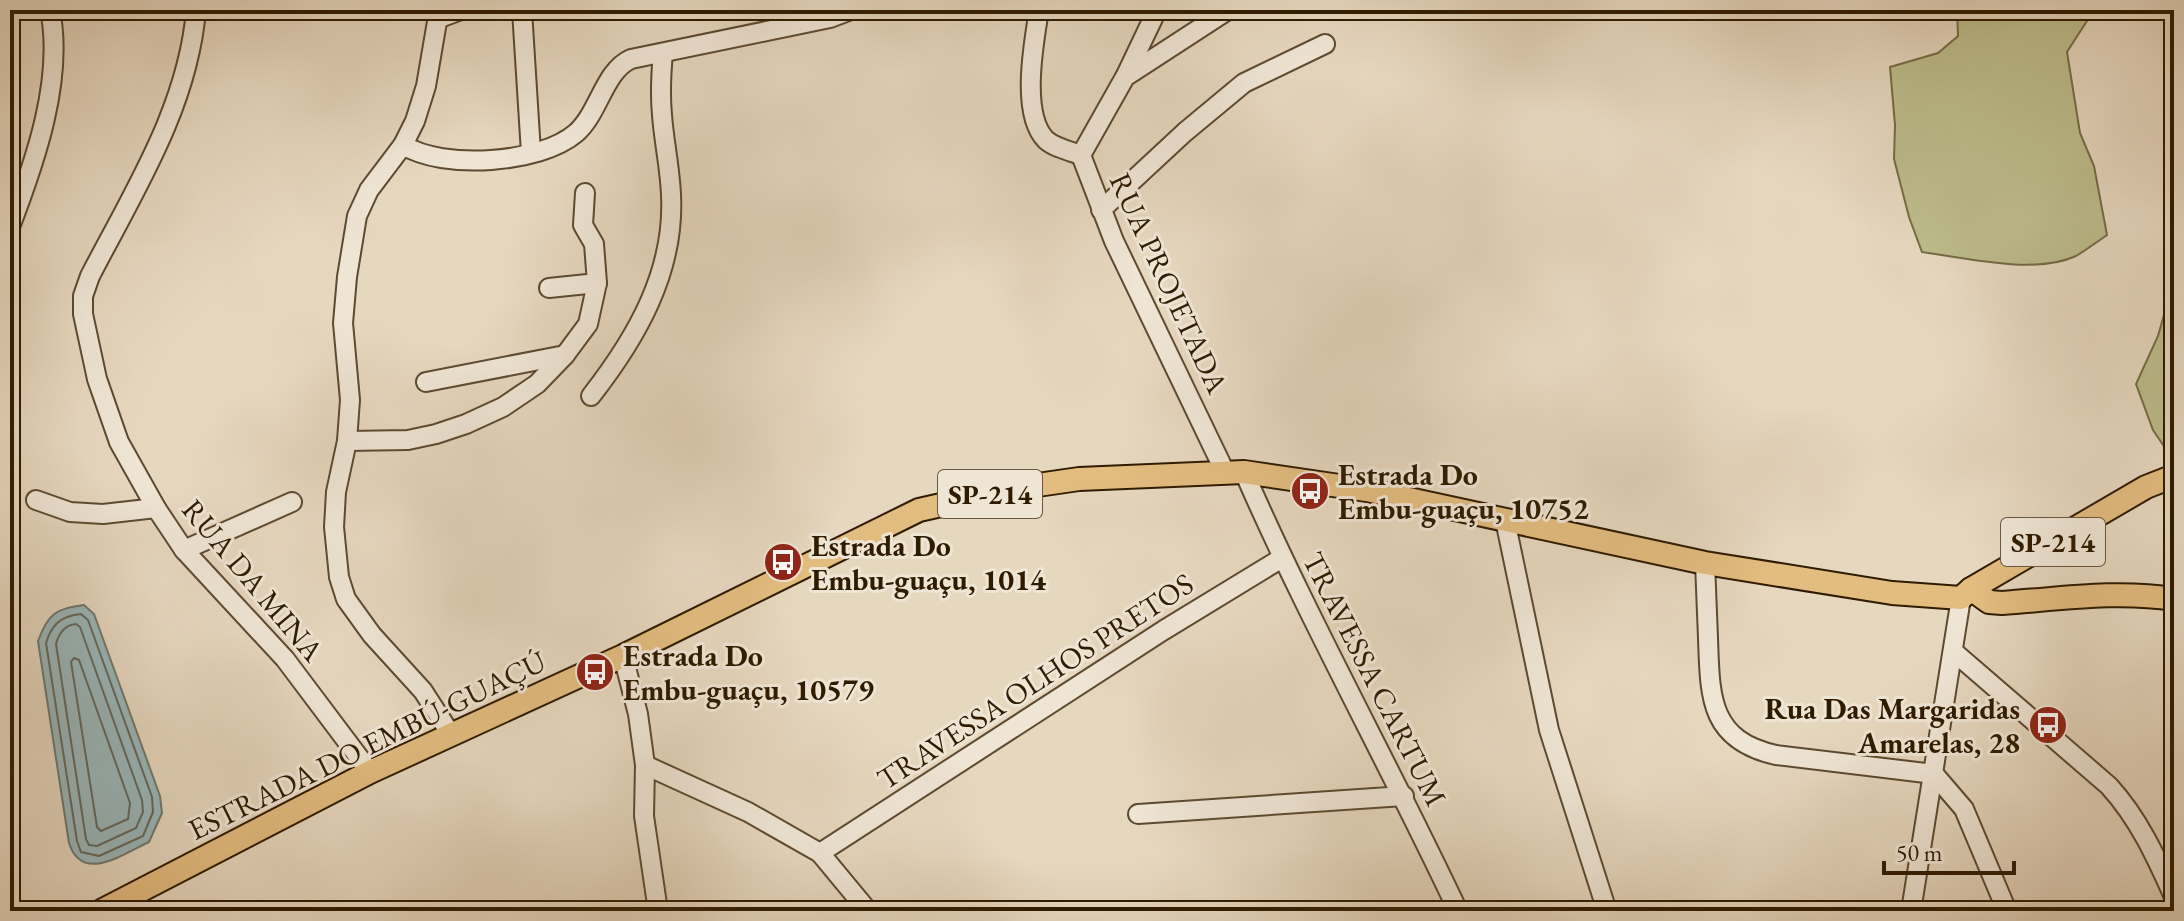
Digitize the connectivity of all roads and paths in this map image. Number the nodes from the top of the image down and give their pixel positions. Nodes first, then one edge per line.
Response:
1 (50, 10) edge
2 (196, 10) edge
3 (461, 10) edge
4 (522, 10) edge
5 (851, 10) edge
6 (1039, 10) edge
7 (1157, 10) edge
8 (1228, 10) edge
9 (438, 15) edge
10 (1325, 44) dead end
11 (663, 53) junction
12 (1125, 77) junction
13 (403, 145) junction
14 (531, 153) junction
15 (1081, 155) junction
16 (585, 193) dead end
17 (1101, 210) junction
18 (10, 227) edge
19 (597, 283) junction
20 (549, 288) dead end
21 (565, 355) junction
22 (426, 382) dead end
23 (591, 396) dead end
24 (347, 441) junction
25 (1234, 472) junction
26 (2174, 476) edge
27 (36, 500) dead end
28 (292, 502) dead end
29 (156, 508) junction
30 (1505, 520) junction
31 (184, 550) junction
32 (1282, 558) junction
33 (1705, 563) junction
34 (1966, 594) junction
35 (2174, 599) edge
36 (1954, 652) junction
37 (623, 656) junction
38 (450, 733) junction
39 (645, 765) junction
40 (370, 772) junction
41 (1934, 774) junction
42 (1404, 796) junction
43 (1138, 814) dead end
44 (820, 853) junction
45 (2174, 897) edge
46 (101, 911) edge
47 (658, 911) edge
48 (868, 911) edge
49 (1458, 911) edge
50 (1607, 911) edge
51 (1911, 911) edge
52 (2007, 911) edge

1 - 18 street
2 - 29 street, RUA DA MINA
3 - 9 street
4 - 14 street
5 - 11 street
6 - 15 street
7 - 12 street, RUA PROJETADA
8 - 12 street, RUA PROJETADA
9 - 13 street
10 - 17 street
11 - 14 street
11 - 23 street
12 - 15 street, RUA PROJETADA
13 - 14 street
13 - 24 street
15 - 17 street, RUA PROJETADA
16 - 19 street
17 - 25 street, RUA PROJETADA
19 - 20 street
19 - 21 street
21 - 22 street
21 - 24 street
24 - 38 street
25 - 30 main road, ESTRADA DO EMBÚ-GUAÇÚ / SP-214
25 - 32 street, TRAVESSA CARTUM
25 - 37 main road, ESTRADA DO EMBÚ-GUAÇÚ / SP-214
26 - 34 main road, SP-214
27 - 29 street
28 - 31 street
29 - 31 street, RUA DA MINA
30 - 33 main road, ESTRADA DO EMBÚ-GUAÇÚ / SP-214
30 - 50 street
31 - 40 street, RUA DA MINA
32 - 42 street, TRAVESSA CARTUM
32 - 44 street, TRAVESSA OLHOS PRETOS
33 - 34 main road, ESTRADA DO EMBÚ-GUAÇÚ / SP-214
33 - 41 street
34 - 35 main road, ESTRADA DO EMBÚ-GUAÇÚ
34 - 36 street
36 - 41 street
36 - 45 street
37 - 38 main road, ESTRADA DO EMBÚ-GUAÇÚ / SP-214
37 - 39 street
38 - 40 main road, ESTRADA DO EMBÚ-GUAÇÚ / SP-214
39 - 44 street
39 - 47 street
40 - 46 main road, ESTRADA DO EMBÚ-GUAÇÚ / SP-214
41 - 51 street
41 - 52 street
42 - 43 street
42 - 49 street, TRAVESSA CARTUM
44 - 48 street

